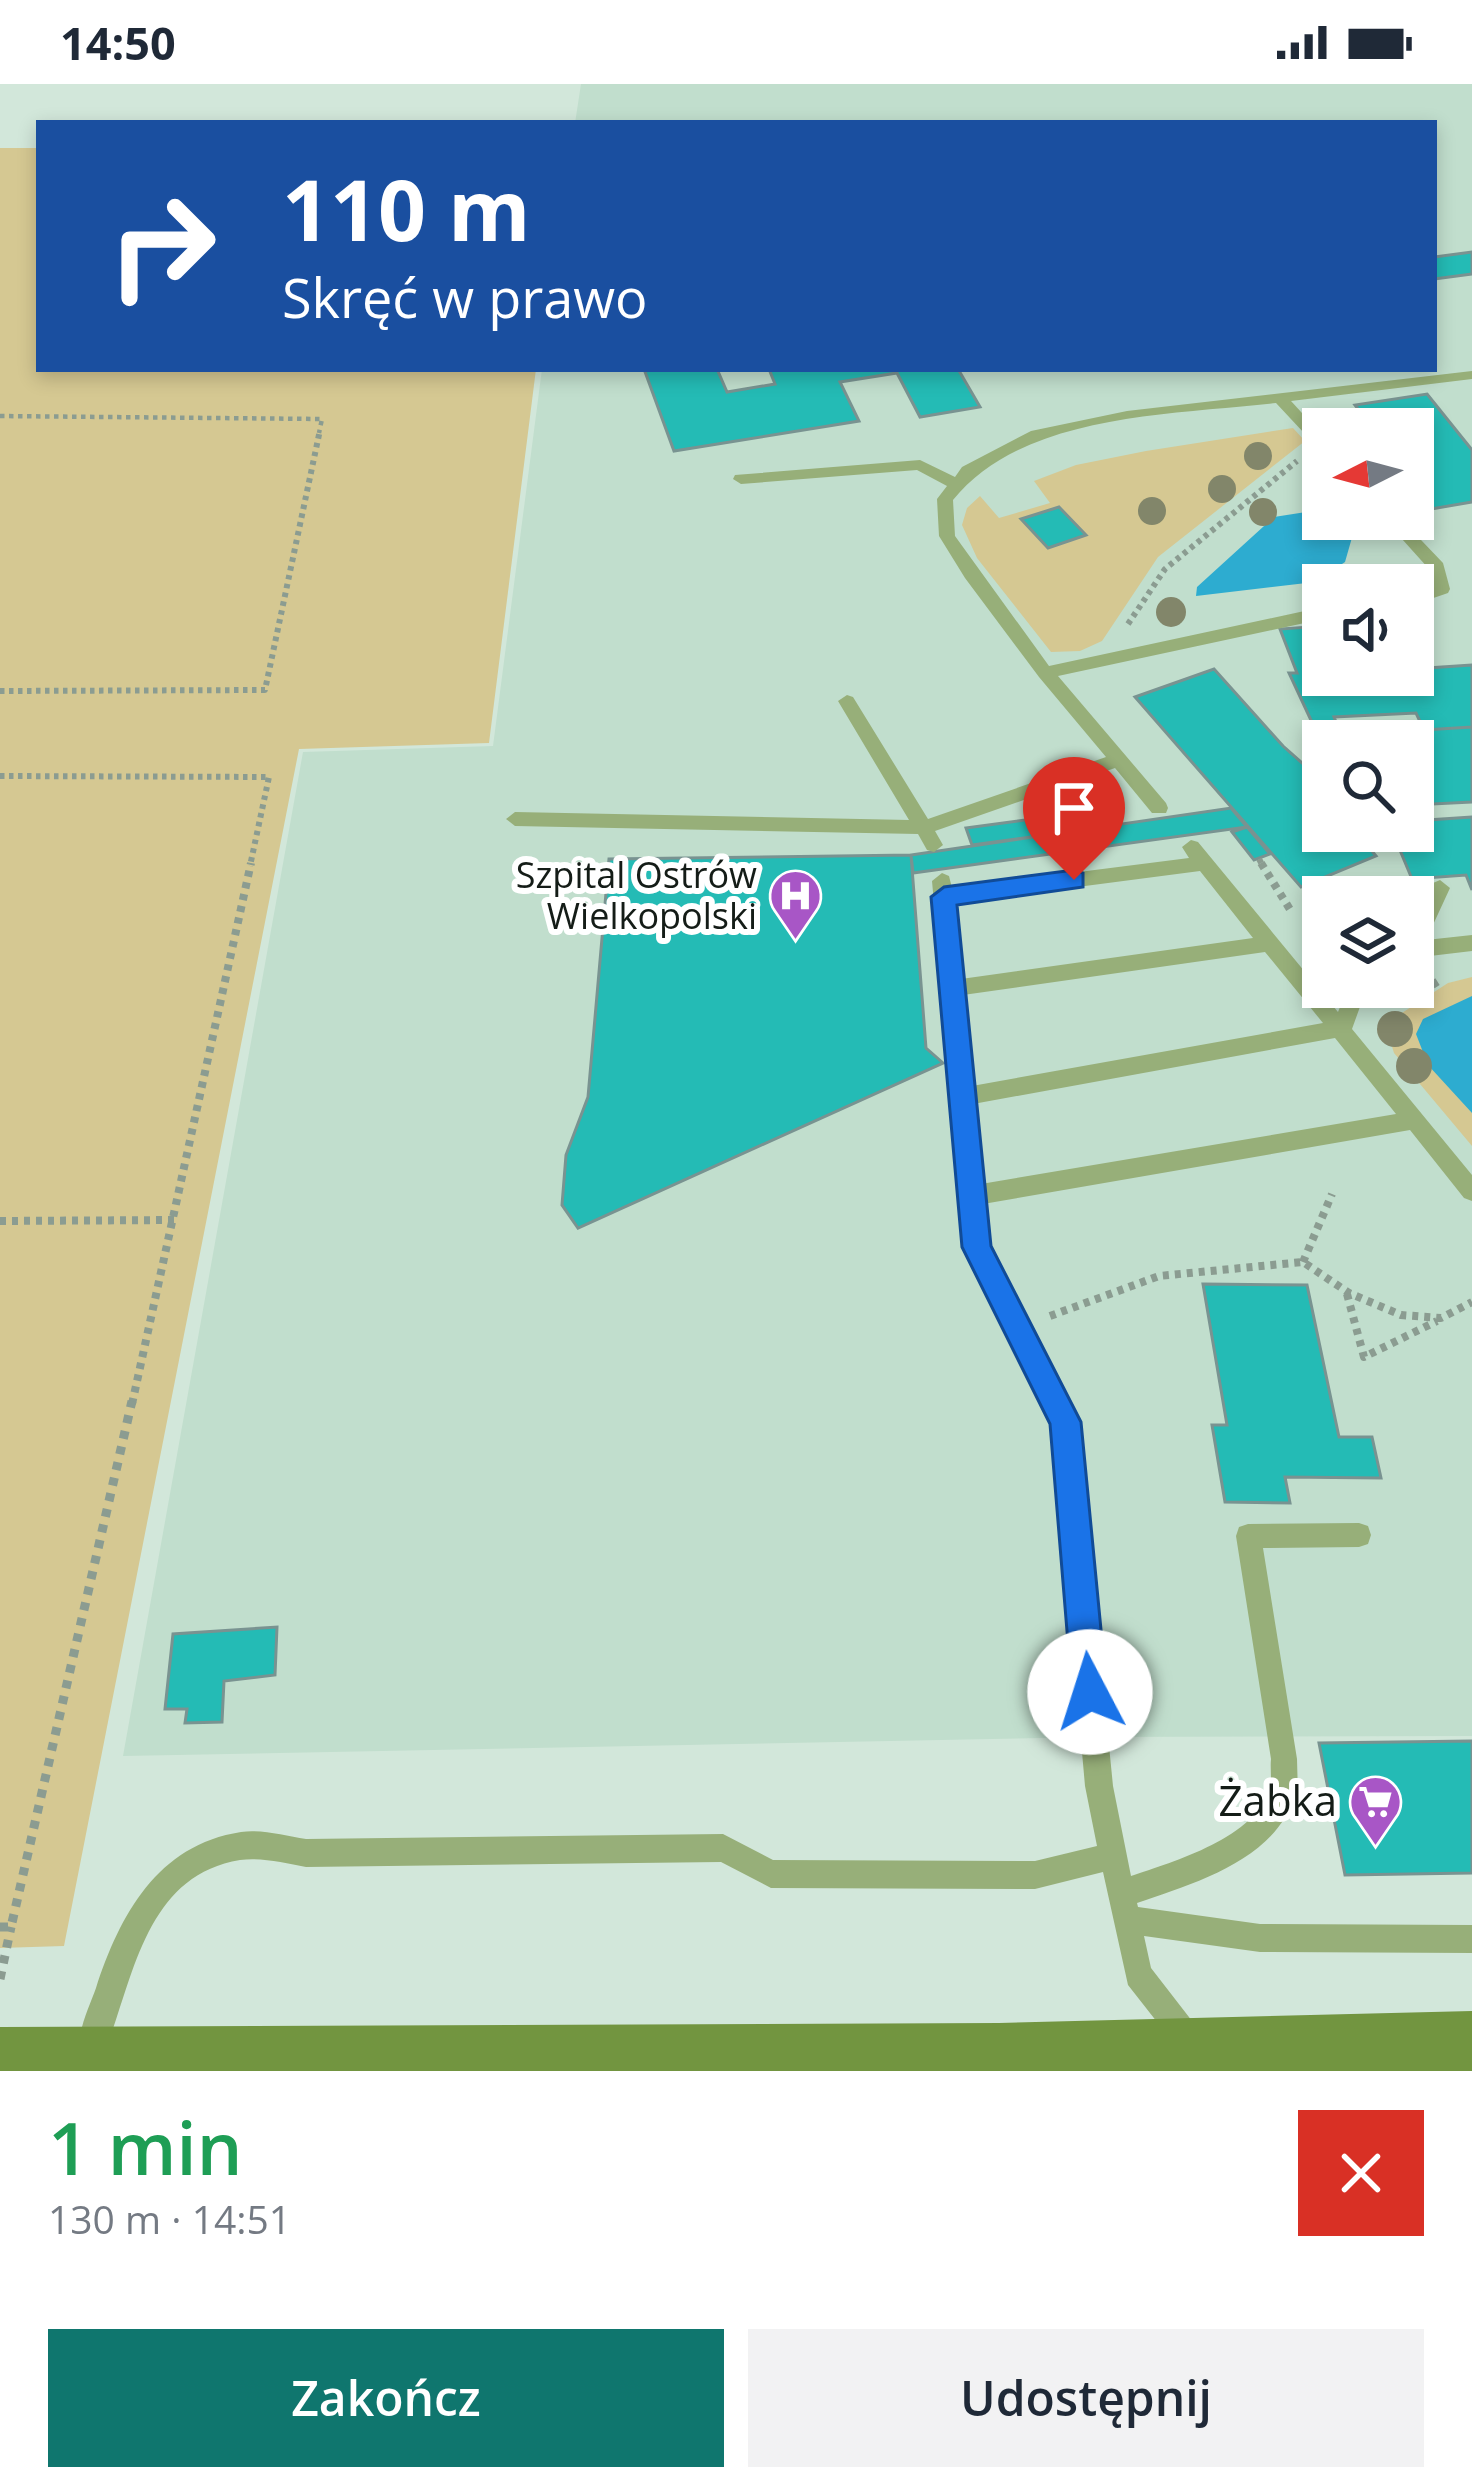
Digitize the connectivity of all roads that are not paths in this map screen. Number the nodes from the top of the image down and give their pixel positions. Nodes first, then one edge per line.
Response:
1 (1472, 374) edge
2 (1279, 398) junction
3 (1302, 422) edge
4 (741, 479) dead end
5 (957, 485) junction
6 (1412, 540) edge
7 (1434, 592) edge
8 (1302, 617) edge
9 (1045, 673) junction
10 (847, 701) dead end
11 (1117, 760) junction
12 (1159, 808) dead end
13 (515, 819) dead end
14 (930, 836) junction
15 (1440, 888) dead end
16 (1434, 902) edge
17 (1271, 943) junction
18 (1472, 943) edge
19 (1434, 947) edge
20 (952, 988) junction
21 (1350, 1008) edge
22 (1342, 1028) junction
23 (963, 1097) junction
24 (1416, 1120) junction
25 (1472, 1191) edge
26 (971, 1196) junction
27 (1359, 1535) dead end
28 (1113, 1856) junction
29 (1124, 1907) junction
30 (1472, 1939) edge
31 (1472, 2055) edge
32 (1205, 2059) junction
33 (85, 2069) edge
34 (0, 2071) edge

1 - 2 lane
2 - 3 lane
2 - 5 lane
4 - 5 lane
5 - 9 lane
6 - 7 lane
8 - 9 lane
9 - 11 lane
10 - 14 lane
11 - 12 lane
11 - 14 lane
13 - 14 lane
15 - 16 lane
17 - 20 lane
17 - 20 lane
17 - 22 lane
18 - 19 lane
20 - 23 lane
21 - 22 lane
22 - 23 lane
22 - 24 lane
23 - 26 lane
24 - 25 lane
24 - 26 lane
26 - 28 lane
27 - 29 lane
28 - 29 lane
28 - 33 lane
29 - 30 lane
29 - 32 lane
31 - 32 street
32 - 33 street
33 - 34 street

